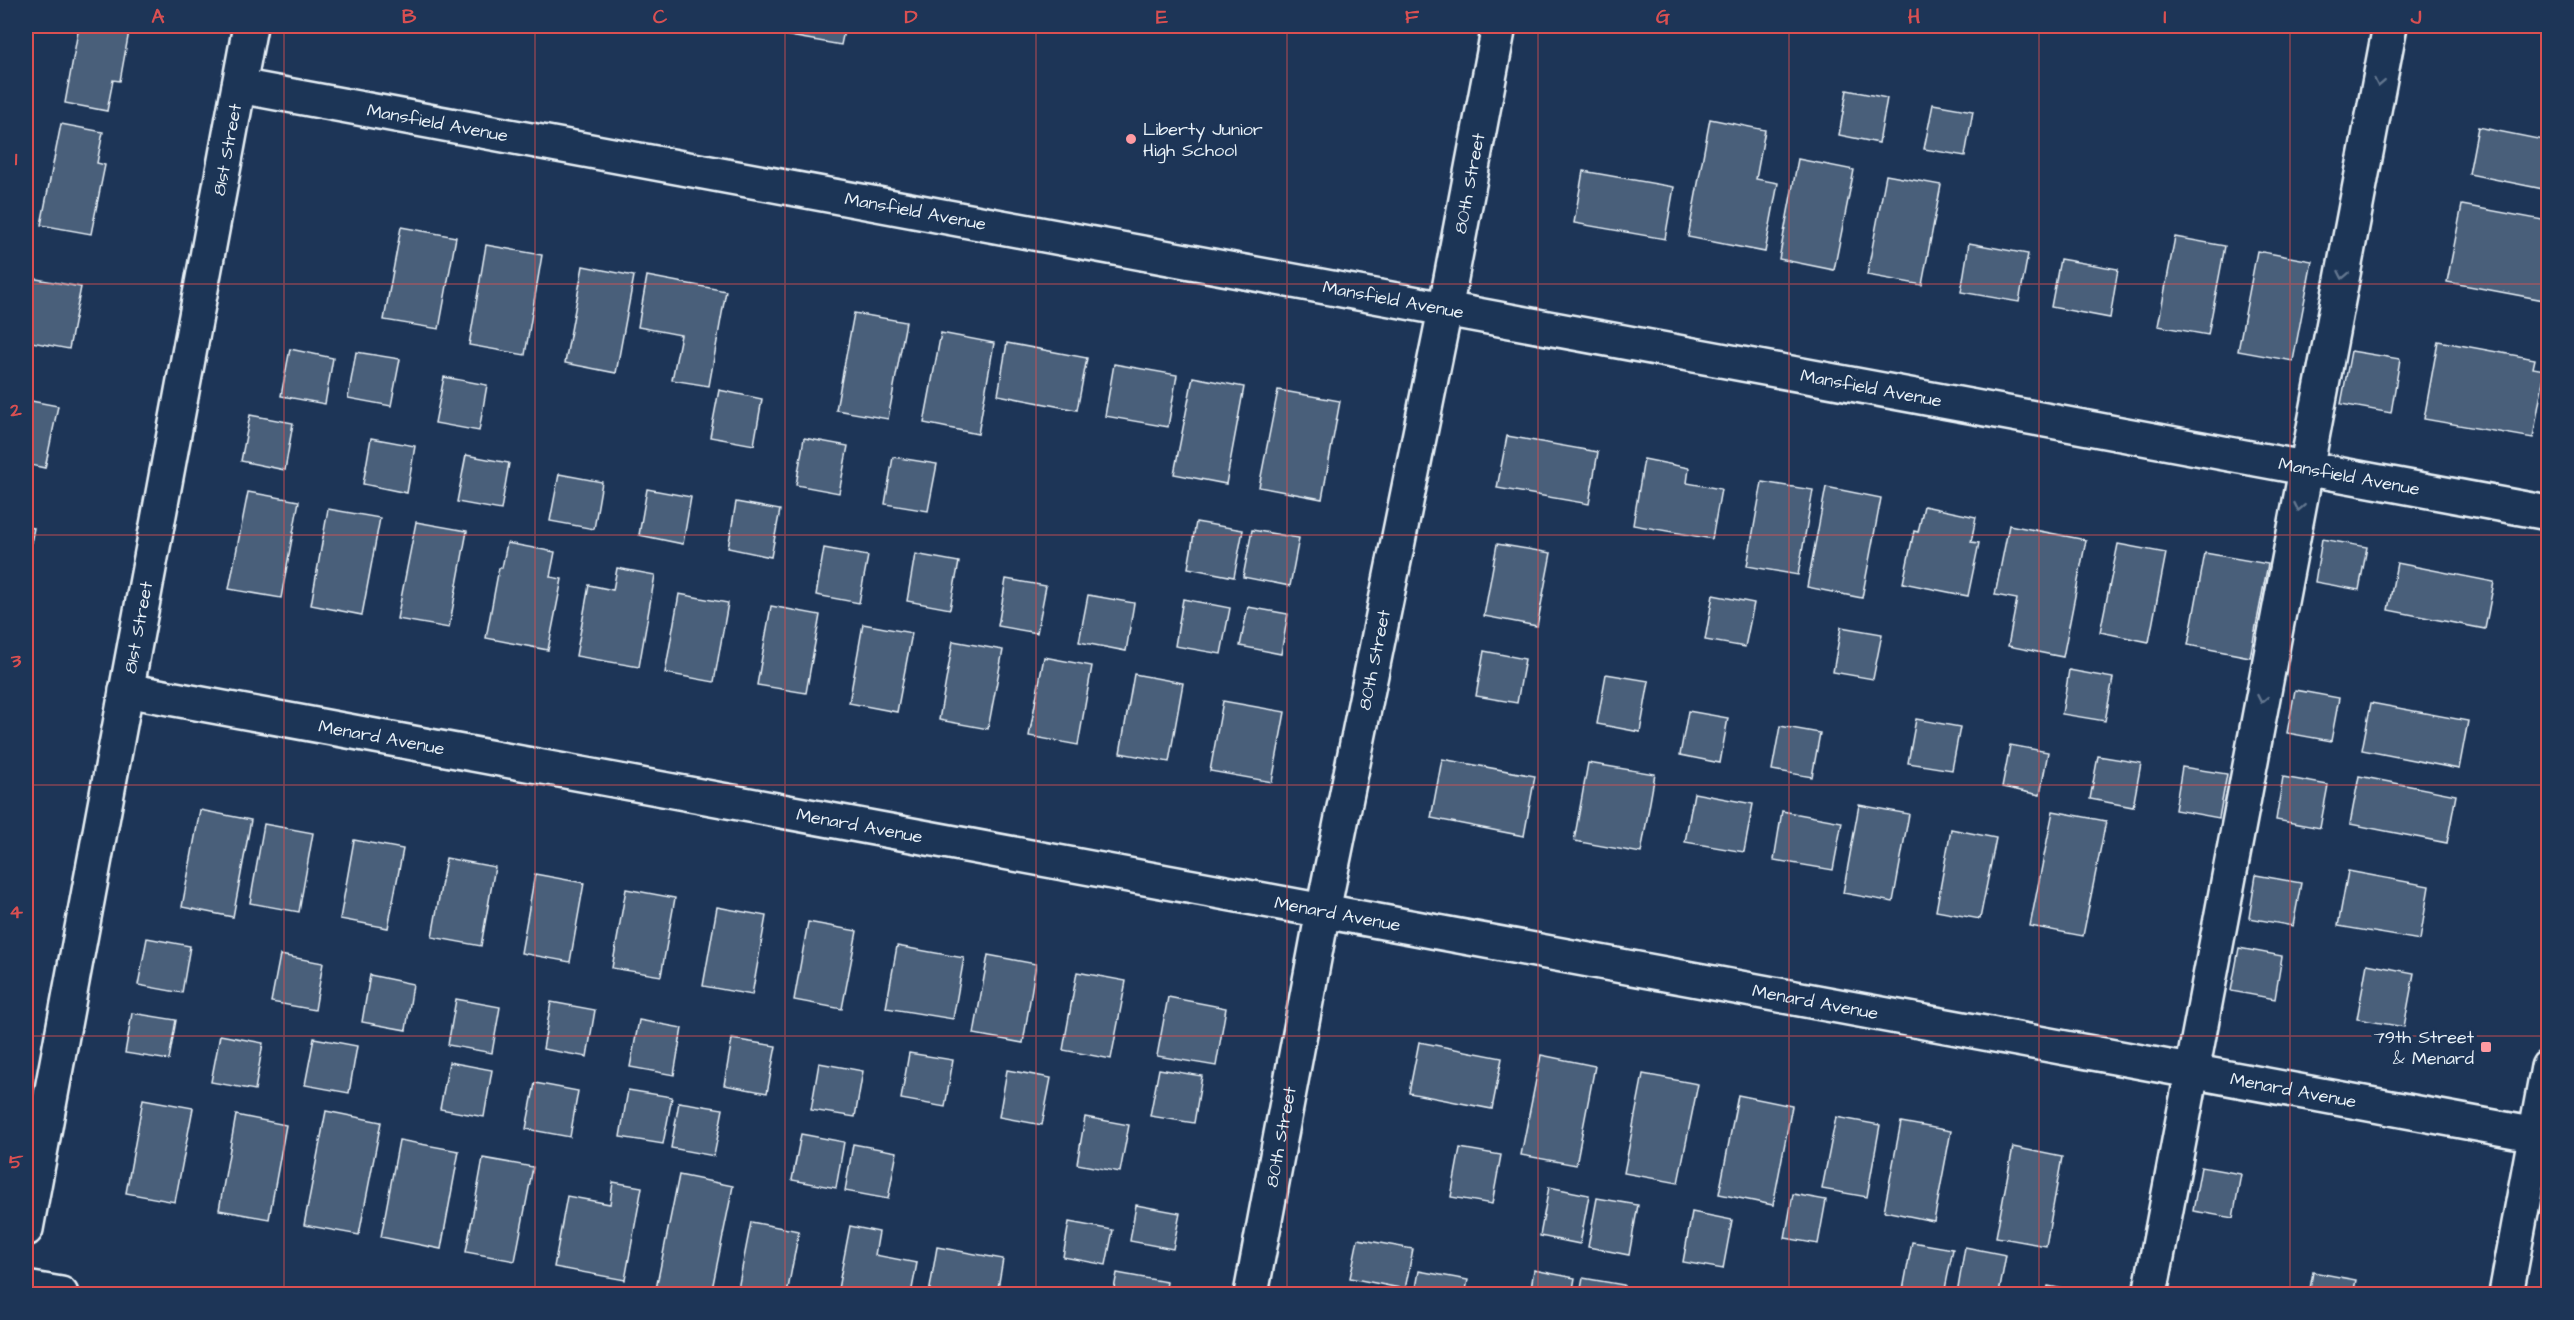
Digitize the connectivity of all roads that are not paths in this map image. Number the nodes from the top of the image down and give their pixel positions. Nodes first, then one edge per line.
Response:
1 (250, 26) edge
2 (1499, 26) edge
3 (2390, 26) edge
4 (239, 86) junction
5 (1445, 310) junction
6 (2306, 470) junction
7 (2548, 513) edge
8 (126, 690) junction
9 (1323, 911) junction
10 (2548, 1066) edge
11 (2192, 1071) junction
12 (2542, 1135) edge
13 (26, 1229) edge
14 (26, 1288) edge
15 (60, 1294) edge
16 (1251, 1294) edge
17 (2150, 1294) edge
18 (2506, 1294) edge

1 - 4 street, 81st Street
2 - 5 street, 80th Street
3 -> 6 street
4 - 5 street, Mansfield Avenue
4 - 8 street, 81st Street
5 - 6 street, Mansfield Avenue
5 - 9 street, 80th Street
6 - 7 street, Mansfield Avenue
6 -> 11 street
8 - 9 street, Menard Avenue
8 - 13 street, 81st Street
9 - 11 street, Menard Avenue
9 - 16 street, 80th Street
10 - 12 street
11 - 12 street, Menard Avenue
11 - 17 street
12 - 18 street
14 - 15 street

